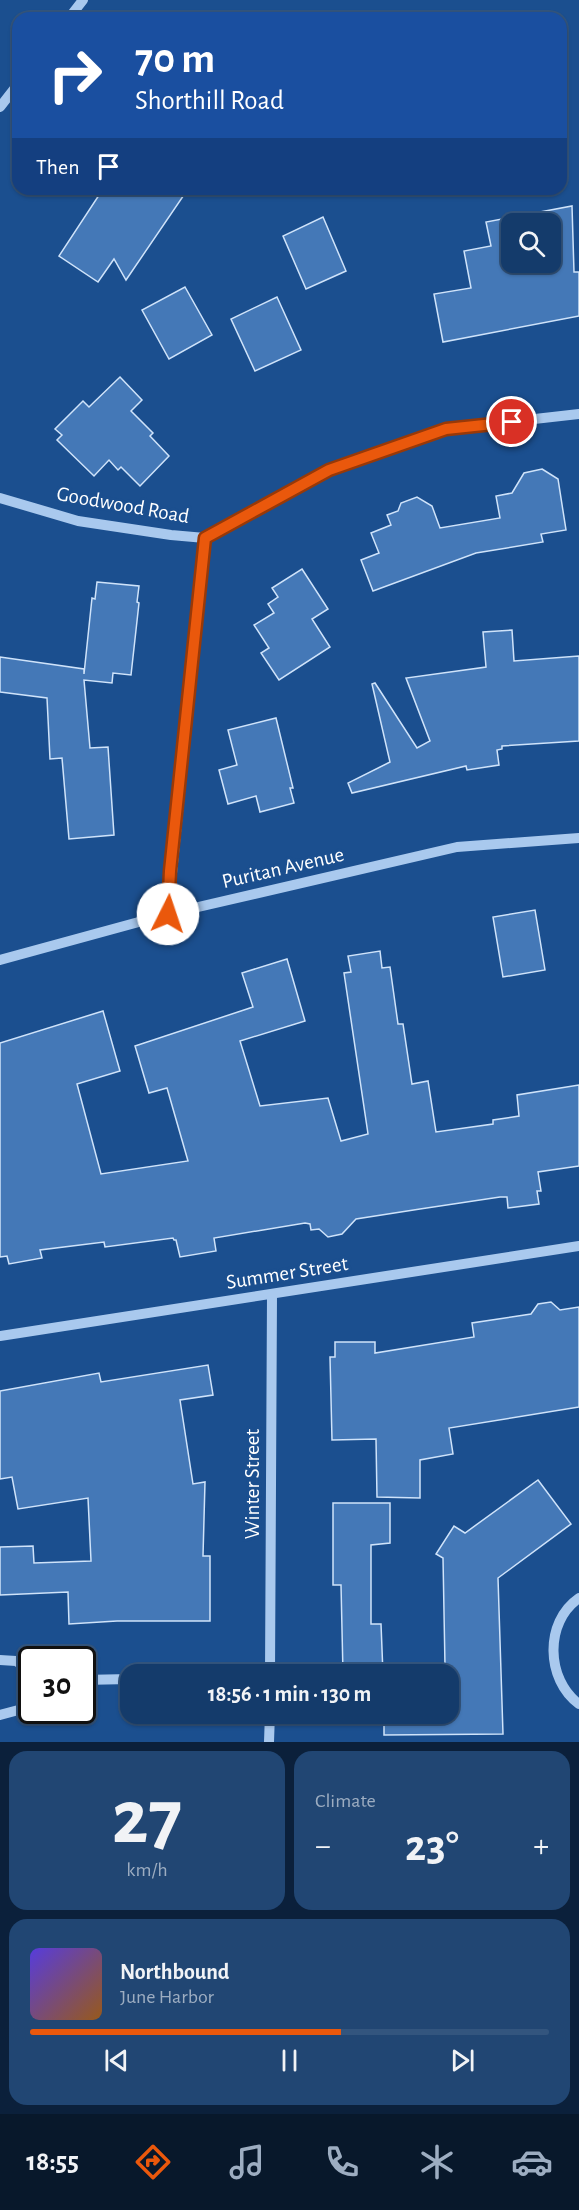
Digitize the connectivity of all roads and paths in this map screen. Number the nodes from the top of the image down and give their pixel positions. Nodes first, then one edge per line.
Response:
1 (84, 0) edge
2 (74, 12) edge
3 (12, 92) edge
4 (0, 107) edge
5 (579, 414) edge
6 (0, 498) edge
7 (205, 538) junction
8 (579, 838) edge
9 (168, 914) junction
10 (0, 960) edge
11 (579, 1246) edge
12 (272, 1295) junction
13 (0, 1336) edge
14 (579, 1598) edge
15 (0, 1660) edge
16 (18, 1662) edge
17 (270, 1664) edge
18 (96, 1680) edge
19 (120, 1680) edge
20 (579, 1704) edge
21 (18, 1710) edge
22 (0, 1715) edge
23 (270, 1724) edge
24 (269, 1742) edge

1 - 2 street
3 - 4 street
5 - 7 street
6 - 7 street, Goodwood Road
7 - 9 street
8 - 9 street, Puritan Avenue
9 - 10 street, Puritan Avenue
11 - 12 street, Summer Street
12 - 13 street, Summer Street
12 - 17 street, Winter Street
14 - 20 street
15 - 16 street
18 - 19 street
21 - 22 street
23 - 24 street

